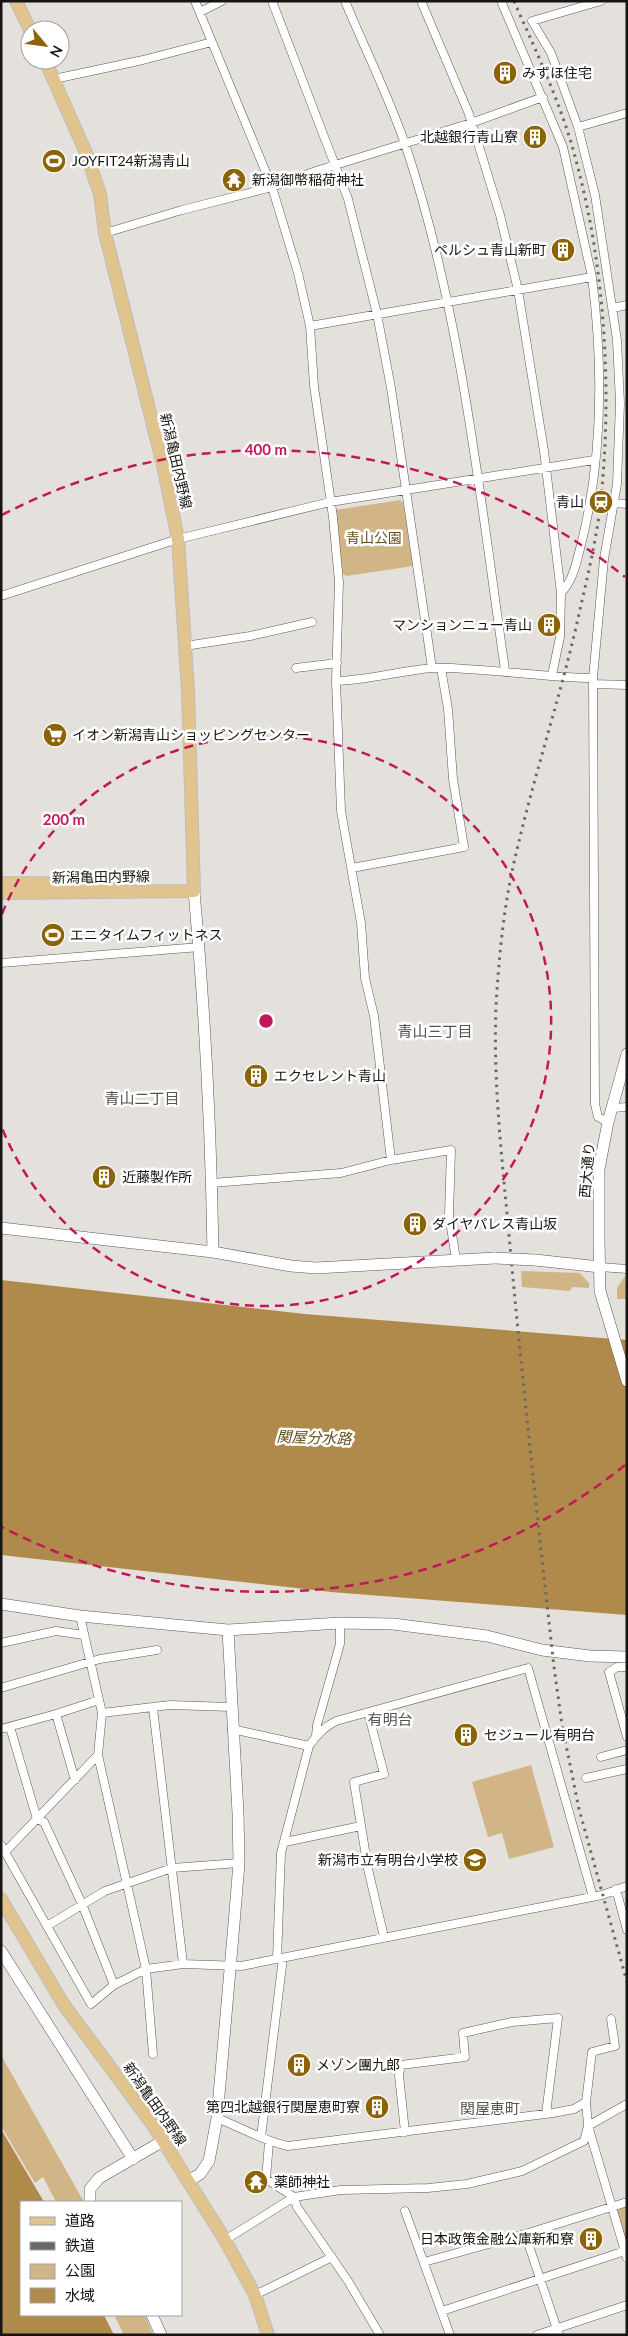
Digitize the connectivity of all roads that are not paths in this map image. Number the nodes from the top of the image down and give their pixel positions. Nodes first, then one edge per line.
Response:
1 (16, 1) edge
2 (195, 1) edge
3 (222, 1) edge
4 (272, 1) edge
5 (345, 1) edge
6 (421, 1) edge
7 (501, 1) edge
8 (601, 1) edge
9 (200, 12) junction
10 (25, 20) edge
11 (212, 42) junction
12 (50, 70) edge
13 (54, 79) junction
14 (543, 97) junction
15 (627, 113) edge
16 (471, 123) junction
17 (578, 127) junction
18 (405, 143) junction
19 (335, 165) junction
20 (272, 187) junction
21 (105, 233) junction
22 (592, 277) junction
23 (518, 290) junction
24 (448, 302) junction
25 (627, 305) edge
26 (614, 308) junction
27 (377, 314) junction
28 (310, 326) junction
29 (623, 402) edge
30 (594, 460) junction
31 (546, 468) junction
32 (478, 478) junction
33 (406, 490) junction
34 (330, 502) junction
35 (614, 503) junction
36 (627, 504) edge
37 (178, 540) junction
38 (562, 593) junction
39 (1, 596) edge
40 (312, 622) dead end
41 (185, 646) junction
42 (337, 663) junction
43 (296, 668) dead end
44 (432, 668) junction
45 (441, 668) junction
46 (505, 670) junction
47 (552, 675) junction
48 (336, 681) junction
49 (593, 681) junction
50 (627, 685) edge
51 (352, 868) junction
52 (1, 883) edge
53 (194, 888) junction
54 (1, 893) edge
55 (200, 947) junction
56 (1, 963) edge
57 (627, 1054) edge
58 (627, 1107) edge
59 (612, 1108) junction
60 (608, 1122) junction
61 (391, 1160) junction
62 (212, 1183) junction
63 (1, 1228) edge
64 (213, 1252) junction
65 (456, 1260) junction
66 (600, 1267) junction
67 (627, 1269) edge
68 (627, 1381) edge
69 (1, 1604) edge
70 (80, 1616) junction
71 (340, 1623) junction
72 (228, 1630) junction
73 (84, 1635) junction
74 (1, 1643) edge
75 (157, 1650) dead end
76 (627, 1657) edge
77 (90, 1662) junction
78 (627, 1667) edge
79 (1, 1688) edge
80 (98, 1700) junction
81 (231, 1707) junction
82 (153, 1708) junction
83 (368, 1712) junction
84 (102, 1713) junction
85 (56, 1714) junction
86 (5, 1728) edge
87 (232, 1730) junction
88 (316, 1736) junction
89 (627, 1737) edge
90 (309, 1746) junction
91 (627, 1750) edge
92 (98, 1755) junction
93 (601, 1757) dead end
94 (627, 1769) edge
95 (586, 1778) dead end
96 (75, 1780) junction
97 (37, 1819) junction
98 (361, 1826) junction
99 (285, 1842) junction
100 (3, 1849) edge
101 (238, 1863) junction
102 (172, 1868) junction
103 (128, 1883) junction
104 (627, 1886) edge
105 (616, 1889) junction
106 (593, 1897) junction
107 (1, 1900) edge
108 (82, 1904) junction
109 (47, 1926) junction
110 (627, 1930) edge
111 (384, 1937) junction
112 (1, 1951) edge
113 (280, 1959) junction
114 (183, 1964) junction
115 (230, 1967) junction
116 (146, 1969) junction
117 (114, 1985) junction
118 (611, 2019) dead end
119 (153, 2054) dead end
120 (586, 2102) junction
121 (627, 2104) edge
122 (546, 2114) junction
123 (217, 2118) junction
124 (588, 2126) junction
125 (405, 2132) junction
126 (261, 2137) junction
127 (164, 2141) junction
128 (268, 2142) junction
129 (133, 2159) junction
130 (188, 2181) junction
131 (294, 2197) junction
132 (90, 2201) edge
133 (627, 2202) edge
134 (611, 2206) junction
135 (405, 2211) dead end
136 (525, 2234) junction
137 (225, 2240) junction
138 (626, 2255) edge
139 (332, 2257) junction
140 (424, 2262) junction
141 (540, 2279) junction
142 (255, 2295) junction
143 (627, 2305) edge
144 (442, 2311) junction
145 (152, 2316) edge
146 (558, 2332) edge
147 (161, 2335) edge
148 (268, 2335) edge
149 (380, 2335) edge
150 (450, 2335) edge
151 (538, 2335) edge

1 - 10 main road
2 - 9 street
3 - 9 street
4 - 19 street
5 - 18 street
6 - 16 street
7 - 14 street
8 - 17 street
9 - 11 street
11 - 13 street
11 - 20 street
12 - 13 main road, 新潟亀田内野線
13 - 21 main road, 新潟亀田内野線
14 - 16 street
14 - 22 street
15 - 17 street
16 - 18 street
16 - 23 street
17 - 26 street
18 - 19 street
18 - 24 street
19 - 20 street
19 - 27 street
20 - 21 street
20 - 28 street
21 - 37 main road, 新潟亀田内野線
22 - 23 street
22 - 30 street
23 - 24 street
23 - 31 street
24 - 27 street
24 - 32 street
25 - 26 street
26 - 29 street
27 - 28 street
27 - 33 street
28 - 34 street
29 - 35 street
30 - 31 street
30 - 38 street
31 - 32 street
31 - 38 street
32 - 33 street
32 - 46 street
33 - 34 street
33 - 44 street
34 - 37 street
34 - 42 street
35 - 36 street
35 - 49 street
37 - 39 street
37 - 41 main road, 新潟亀田内野線
38 - 47 street
40 - 41 street
41 - 53 main road, 新潟亀田内野線
42 - 43 street
42 - 48 street
44 - 45 street
44 - 48 street
45 - 46 street
45 - 51 street
46 - 47 street
47 - 49 street
48 - 51 street
49 - 50 street
49 - 60 street
51 - 61 street
52 - 53 main road, 新潟亀田内野線
53 - 54 main road, 新潟亀田内野線
53 - 55 street
55 - 56 street
55 - 62 street
57 - 59 street, 西大通り
58 - 59 street
59 - 60 street, 西大通り
60 - 66 street, 西大通り
61 - 62 street
61 - 65 street
62 - 64 street
63 - 64 street
64 - 65 street
65 - 66 street, bridge
66 - 67 street
66 - 68 street, 西大通り
69 - 70 street
70 - 72 street
70 - 73 street
71 - 72 street
71 - 76 street
71 - 88 street
72 - 81 street
73 - 74 street
73 - 77 street
75 - 77 street
77 - 79 street
77 - 80 street
78 - 89 street
80 - 84 street
80 - 85 street
81 - 82 street
81 - 87 street
82 - 84 street
82 - 102 street
83 - 88 street
83 - 98 street
83 - 106 street
84 - 92 street
85 - 86 street
85 - 96 street
86 - 97 street
87 - 90 street
87 - 101 street
88 - 90 street
90 - 99 street
91 - 93 street
92 - 96 street
92 - 103 street
94 - 95 street
96 - 97 street
97 - 100 street
97 - 108 street
98 - 99 street
98 - 111 street
99 - 113 street
100 - 109 street
101 - 102 street
101 - 115 street
102 - 103 street
102 - 114 street
103 - 108 street
103 - 116 street
104 - 105 street
105 - 106 street
105 - 110 street
106 - 111 street
107 - 127 main road, 新潟亀田内野線
108 - 109 street
108 - 117 street
109 - 117 street
111 - 113 street
112 - 129 street
113 - 115 street
113 - 126 street
114 - 115 street
114 - 116 street
115 - 123 street
116 - 117 street
116 - 119 street
118 - 120 street
120 - 122 street
120 - 124 street
121 - 124 street
122 - 125 street
122 - 125 street
123 - 126 street
123 - 130 street
124 - 131 street
124 - 134 street
125 - 128 street
126 - 128 street
127 - 129 street
127 - 130 main road, 新潟亀田内野線
128 - 131 street
129 - 132 street
130 - 137 main road, 新潟亀田内野線
131 - 137 street
131 - 139 street
133 - 134 street
134 - 136 street
134 - 138 street
135 - 140 street
136 - 140 street
136 - 141 street
137 - 142 main road, 新潟亀田内野線
138 - 141 street
139 - 142 street
139 - 149 street
140 - 144 street
141 - 144 street
141 - 146 street
142 - 148 main road, 新潟亀田内野線
143 - 146 street
144 - 150 street
145 - 147 street
146 - 151 street

